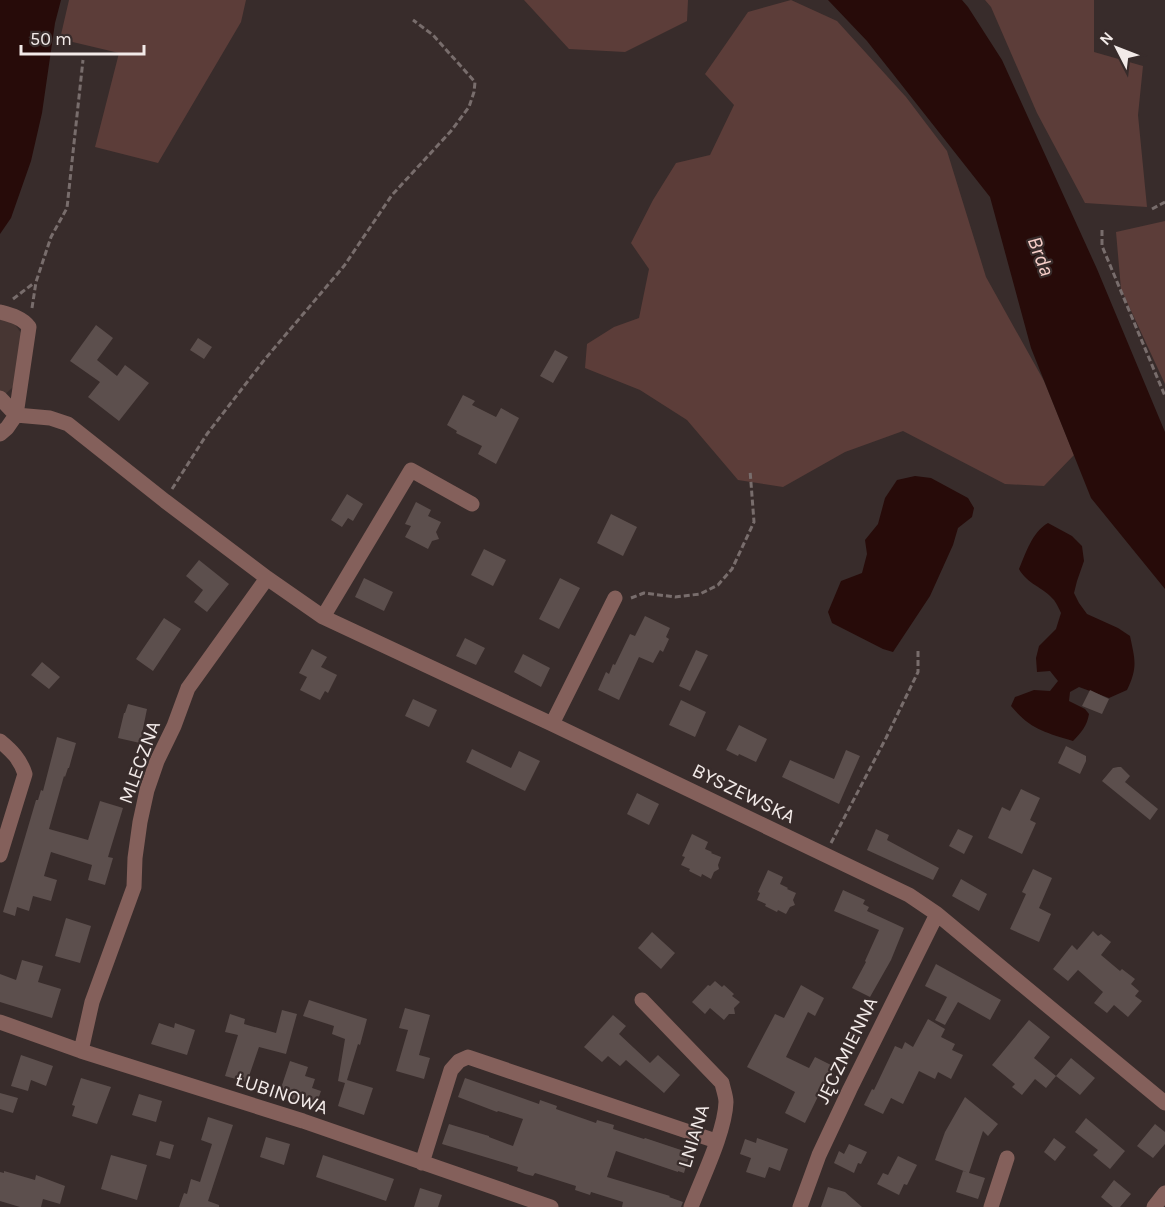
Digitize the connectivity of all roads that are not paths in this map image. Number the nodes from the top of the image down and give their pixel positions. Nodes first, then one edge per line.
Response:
1 (4, 307) edge
2 (0, 398) edge
3 (16, 415) junction
4 (0, 434) edge
5 (472, 504) dead end
6 (267, 578) junction
7 (614, 601) road end
8 (323, 616) junction
9 (552, 724) junction
10 (0, 741) edge
11 (0, 855) edge
12 (936, 914) junction
13 (642, 1000) dead end
14 (0, 1023) edge
15 (81, 1051) junction
16 (1165, 1103) edge
17 (716, 1141) junction
18 (1007, 1158) dead end
19 (422, 1163) junction
20 (1165, 1193) edge
21 (515, 1201) edge
22 (550, 1207) edge
23 (691, 1207) edge
24 (800, 1207) edge
25 (991, 1207) edge
26 (1154, 1207) edge

1 - 3 street
2 - 3 street
3 - 4 street
3 - 6 street, BYSZEWSKA
5 - 8 street
6 - 8 street, BYSZEWSKA
6 - 15 street, MLECZNA
7 - 9 street
8 - 9 street, BYSZEWSKA
9 - 12 street, BYSZEWSKA
10 - 11 street
12 - 16 street, BYSZEWSKA
12 - 24 street, JĘCZMIENNA
13 - 17 street, LNIANA
14 - 15 street, ŁUBINOWA
15 - 19 street, ŁUBINOWA
17 - 19 street
17 - 23 street, LNIANA
18 - 25 street
19 - 21 street, ŁUBINOWA
20 - 26 street
21 - 22 street, ŁUBINOWA

